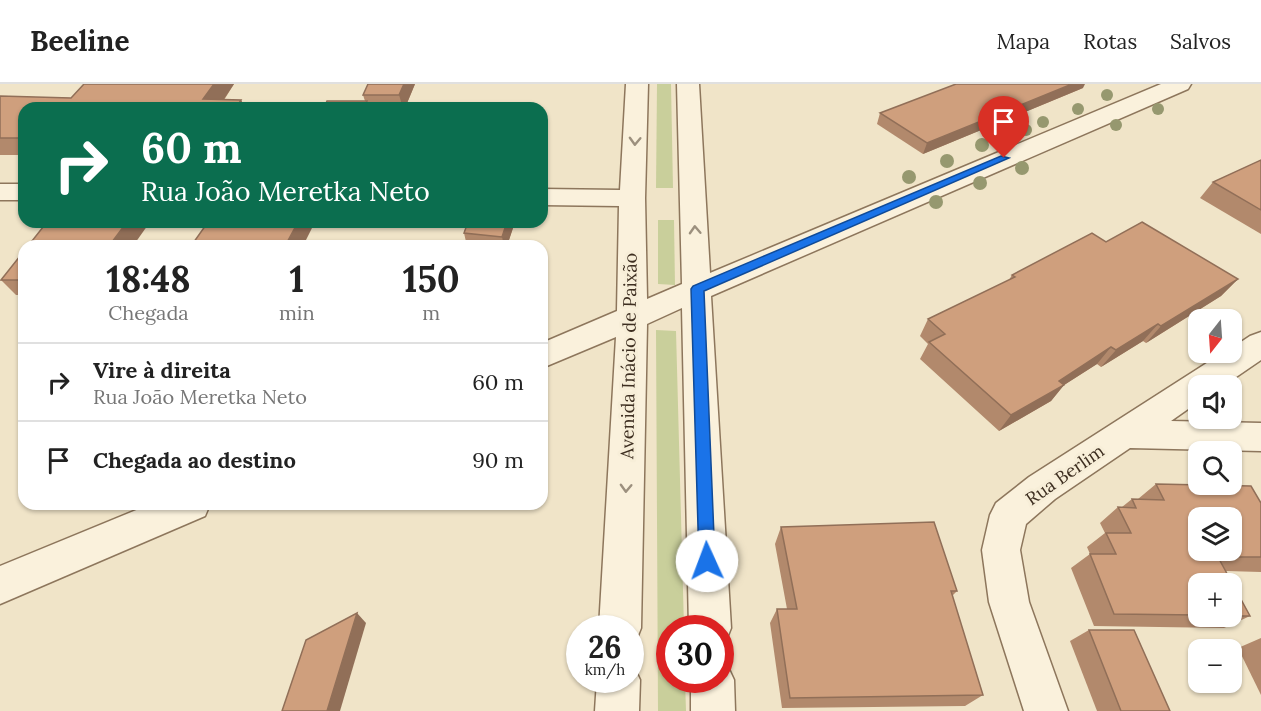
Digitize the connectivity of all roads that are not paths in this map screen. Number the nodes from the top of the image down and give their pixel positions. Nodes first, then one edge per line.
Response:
1 (637, 84) edge
2 (688, 84) edge
3 (1180, 84) edge
4 (548, 197) edge
5 (632, 198) junction
6 (698, 289) junction
7 (632, 317) junction
8 (1261, 344) edge
9 (548, 353) edge
10 (1126, 434) junction
11 (1261, 437) edge
12 (178, 510) edge
13 (0, 585) edge
14 (621, 615) edge
15 (710, 615) edge
16 (618, 693) edge
17 (712, 693) edge
18 (617, 711) edge
19 (713, 711) edge
20 (1046, 711) edge

1 -> 5 street, Avenida Inácio de Paixão
6 -> 2 street
3 - 6 street
4 - 5 street
5 - 7 street, Avenida Inácio de Paixão
6 - 7 street
6 - 15 street
7 - 9 street
7 -> 14 street, Avenida Inácio de Paixão
8 - 10 street, Rua Berlim
10 - 11 street
10 - 20 street, Rua Berlim
12 - 13 street
16 - 18 street
17 - 19 street

